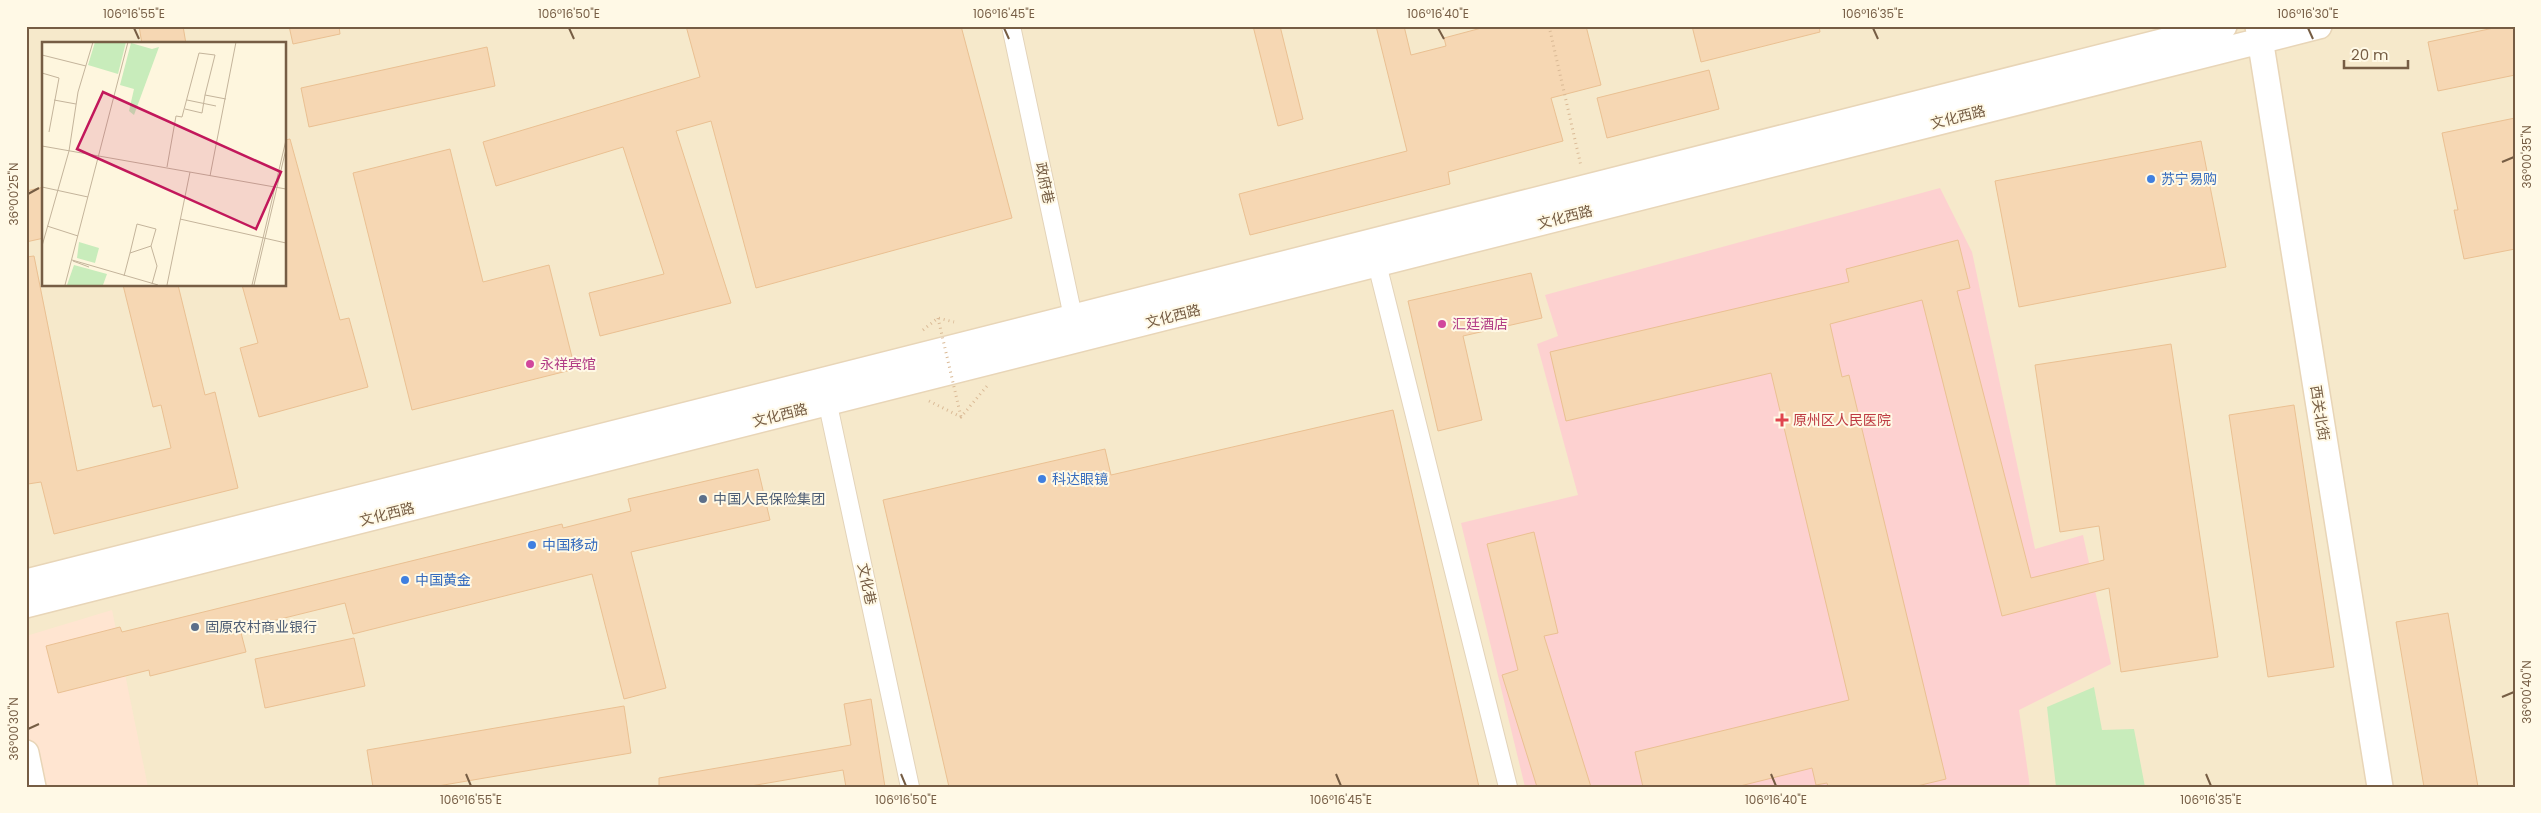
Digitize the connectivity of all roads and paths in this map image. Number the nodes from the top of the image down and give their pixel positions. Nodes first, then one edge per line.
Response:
1 (1011, 26) edge
2 (1549, 26) edge
3 (2224, 26) edge
4 (2319, 26) edge
5 (2259, 33) edge
6 (1586, 188) junction
7 (1377, 264) junction
8 (938, 318) dead end
9 (1076, 329) junction
10 (826, 392) junction
11 (961, 417) dead end
12 (26, 582) edge
13 (26, 605) edge
14 (26, 753) edge
15 (32, 787) edge
16 (910, 787) edge
17 (1508, 787) edge
18 (2380, 787) edge

1 - 9 street, 政府巷
2 - 6 path
3 - 6 main road, 文化西路
4 - 5 main road, 文化西路
5 - 7 main road, 文化西路
5 - 18 main road, 西关北街
6 - 9 main road, 文化西路
7 - 9 main road, 文化西路
7 - 17 street
8 - 11 path, bridge
9 - 10 main road, 文化西路
10 - 12 main road, 文化西路
10 - 13 main road, 文化西路
10 - 16 street, 文化巷
14 - 15 main road

